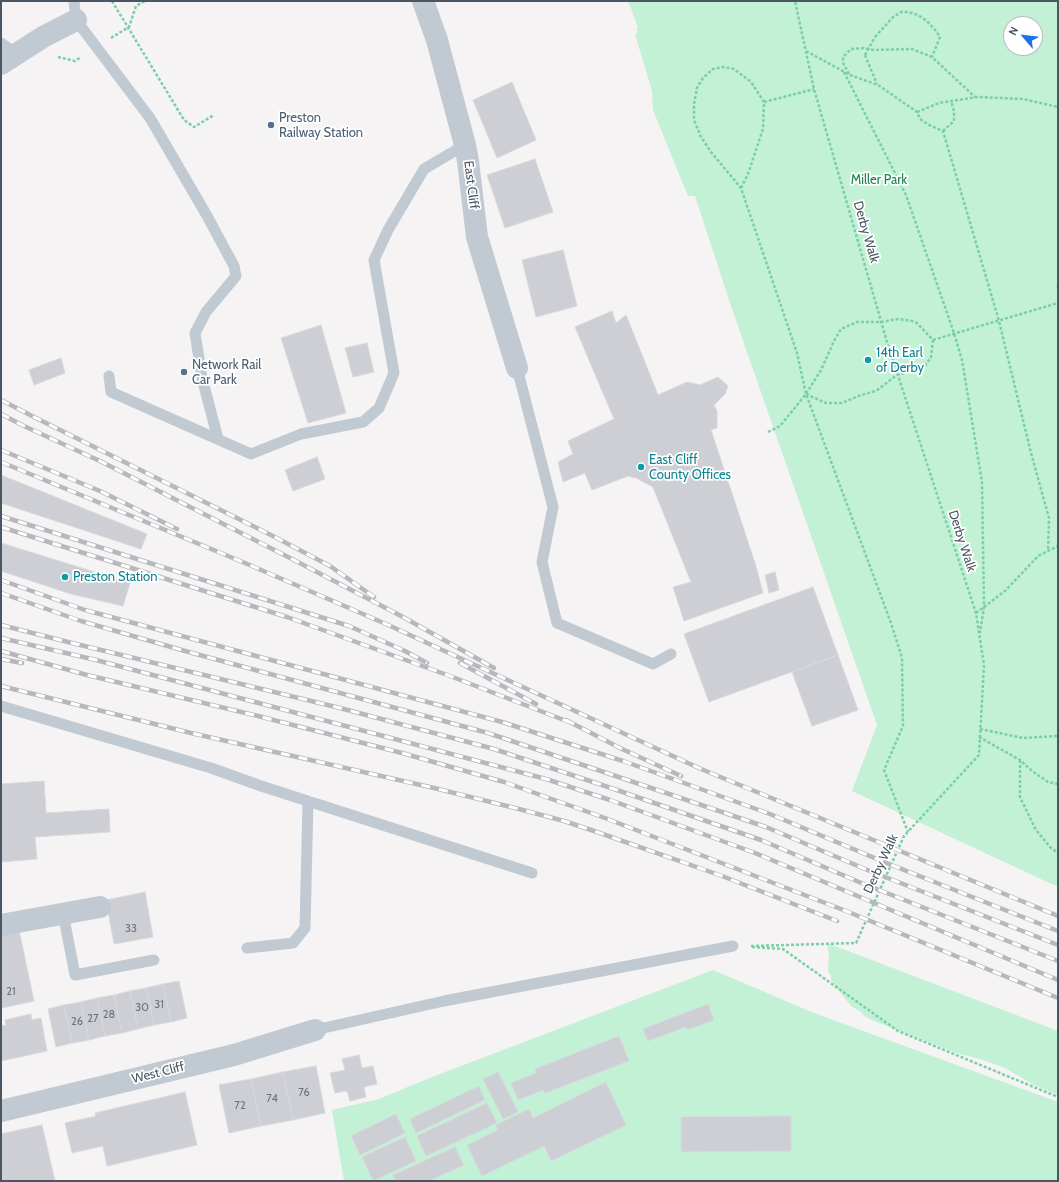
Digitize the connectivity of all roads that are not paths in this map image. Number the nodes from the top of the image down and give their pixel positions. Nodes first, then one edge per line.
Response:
1 (423, 1) edge
2 (75, 10) edge
3 (6, 54) edge
4 (465, 145) junction
5 (517, 368) joint
6 (109, 376) dead end
7 (218, 439) junction
8 (671, 654) dead end
9 (1, 706) edge
10 (308, 801) junction
11 (532, 873) dead end
12 (100, 907) dead end
13 (63, 913) junction
14 (1, 925) edge
15 (733, 946) road end
16 (247, 948) dead end
17 (154, 960) dead end
18 (314, 1030) joint
19 (1, 1111) edge

1 - 4 street, East Cliff
2 - 3 street
2 - 7 lane
4 - 5 street, East Cliff
4 - 7 lane
5 - 8 lane
6 - 7 lane
9 - 10 lane
10 - 11 lane
10 - 16 lane
12 - 13 street
13 - 14 street
13 - 17 lane
15 - 18 lane
18 - 19 street, West Cliff

